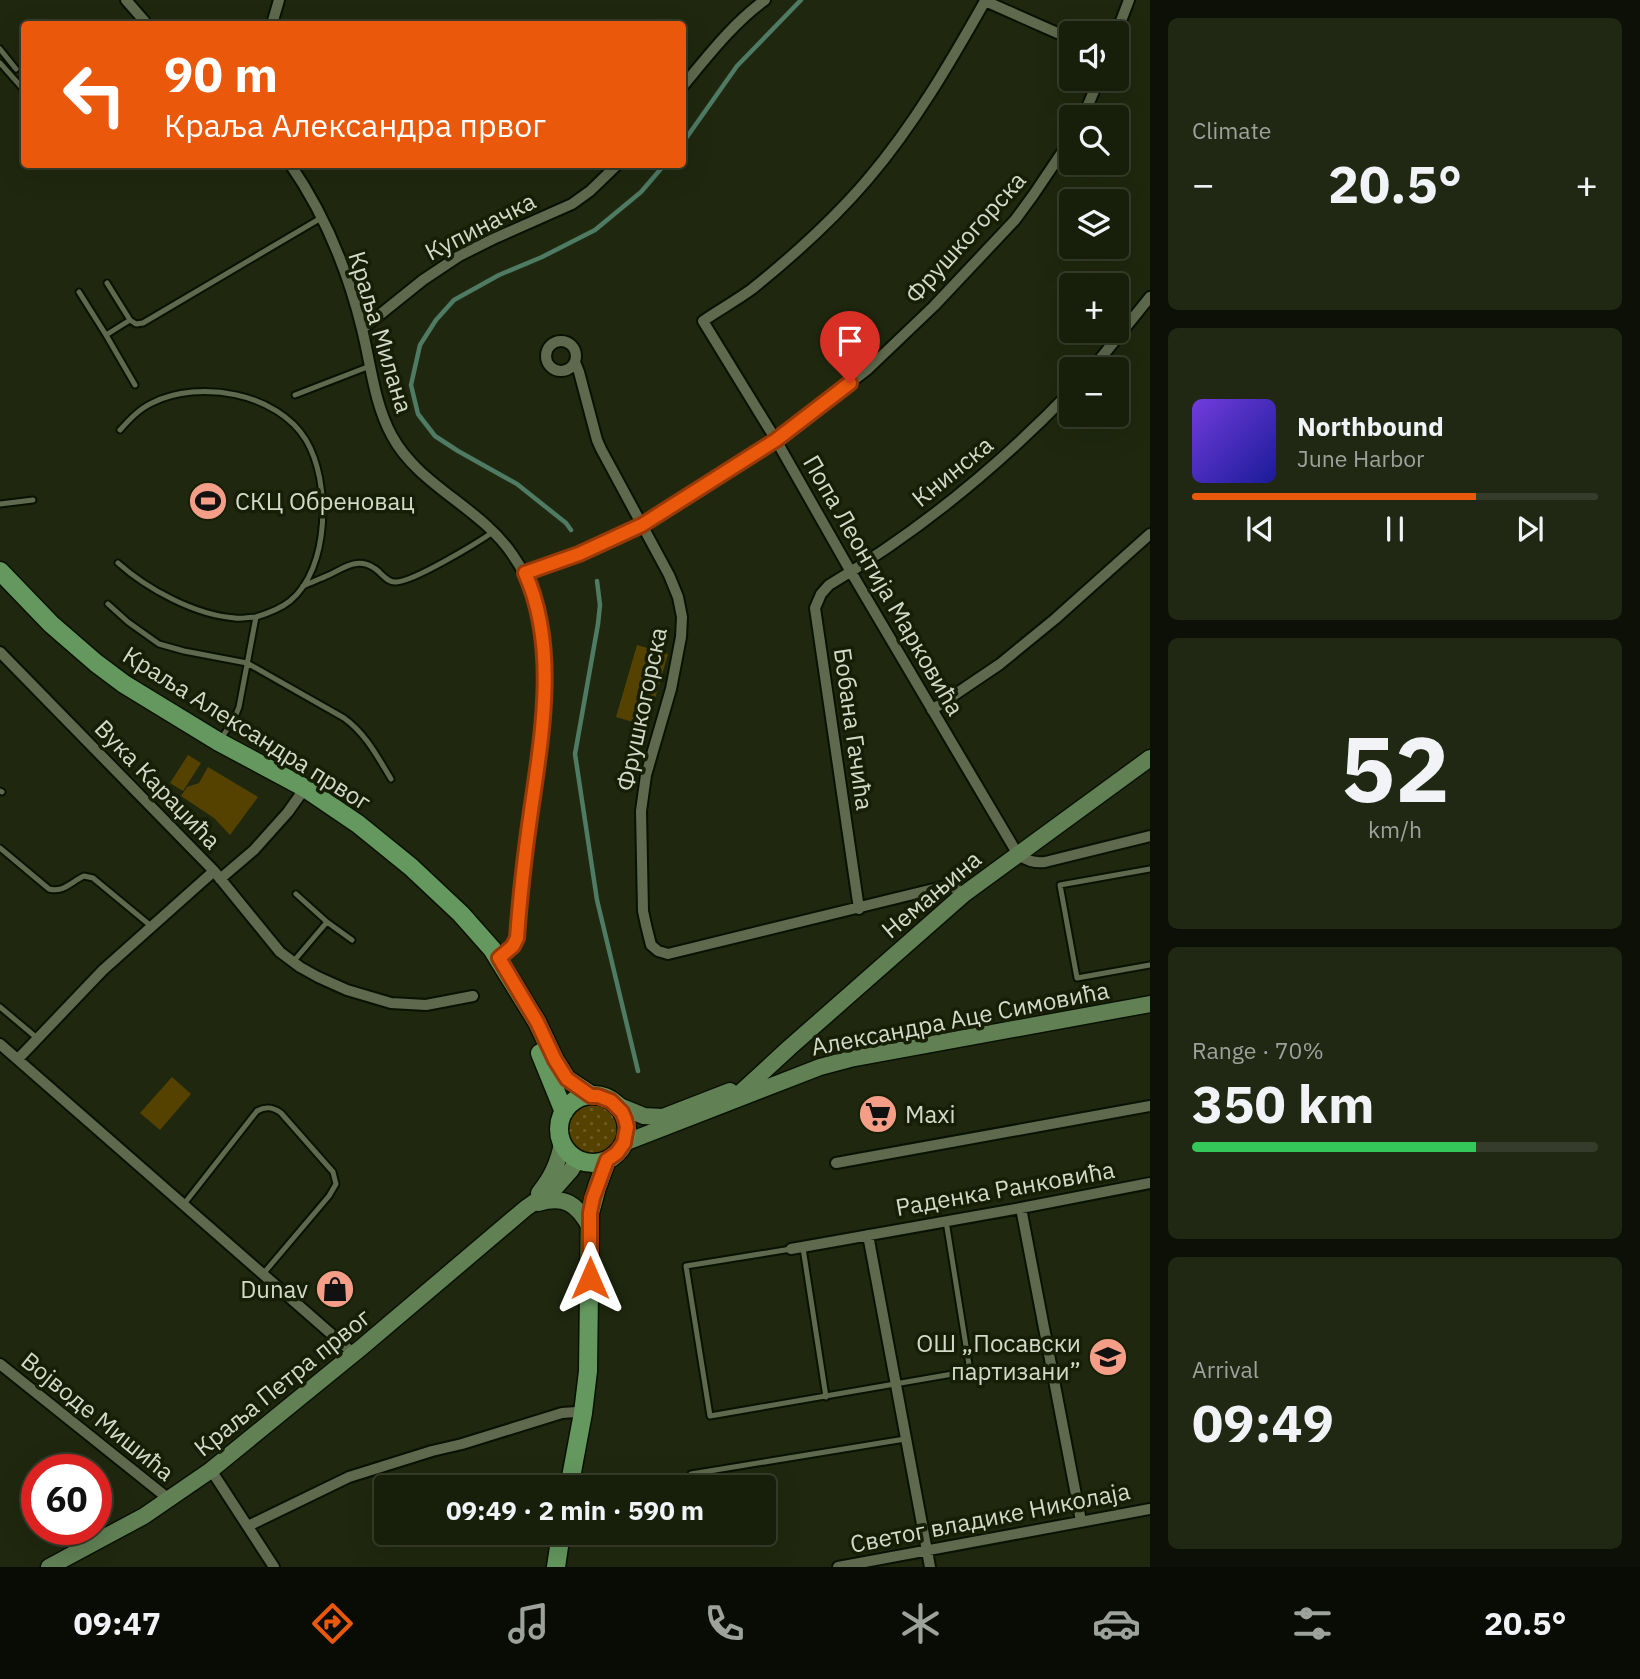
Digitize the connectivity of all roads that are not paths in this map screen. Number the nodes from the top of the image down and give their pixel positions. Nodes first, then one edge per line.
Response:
1 (126, 0) edge
2 (279, 0) edge
3 (765, 0) edge
4 (1129, 0) edge
5 (144, 21) edge
6 (273, 21) edge
7 (1121, 21) edge
8 (1059, 34) edge
9 (0, 49) edge
10 (0, 63) edge
11 (16, 69) dead end
12 (686, 82) edge
13 (21, 87) edge
14 (1059, 157) edge
15 (292, 168) edge
16 (614, 168) edge
17 (321, 218) junction
18 (107, 283) dead end
19 (79, 292) dead end
20 (1150, 297) edge
21 (130, 320) junction
22 (362, 329) junction
23 (106, 335) junction
24 (1102, 357) edge
25 (575, 362) dead end
26 (370, 366) junction
27 (135, 385) dead end
28 (295, 395) dead end
29 (1059, 403) edge
30 (120, 430) dead end
31 (776, 440) junction
32 (33, 500) dead end
33 (0, 504) edge
34 (642, 525) junction
35 (494, 531) junction
36 (1150, 534) edge
37 (118, 563) dead end
38 (0, 572) edge
39 (851, 572) junction
40 (525, 573) junction
41 (303, 586) junction
42 (108, 604) dead end
43 (256, 617) junction
44 (0, 652) edge
45 (247, 663) junction
46 (932, 710) junction
47 (219, 741) junction
48 (1150, 758) edge
49 (391, 779) dead end
50 (304, 788) junction
51 (1150, 836) edge
52 (0, 848) edge
53 (1017, 853) junction
54 (1150, 869) edge
55 (217, 875) junction
56 (296, 894) dead end
57 (964, 894) junction
58 (859, 909) junction
59 (327, 922) junction
60 (151, 926) junction
61 (352, 940) dead end
62 (499, 958) junction
63 (293, 962) junction
64 (1150, 965) edge
65 (519, 990) junction
66 (473, 996) dead end
67 (1150, 1004) edge
68 (0, 1007) edge
69 (37, 1038) junction
70 (0, 1044) edge
71 (789, 1048) junction
72 (18, 1059) junction
73 (820, 1067) junction
74 (752, 1080) junction
75 (591, 1096) junction
76 (734, 1099) junction
77 (617, 1105) junction
78 (1150, 1106) edge
79 (564, 1112) junction
80 (624, 1143) junction
81 (562, 1144) junction
82 (578, 1160) junction
83 (607, 1160) junction
84 (836, 1163) dead end
85 (1150, 1183) edge
86 (184, 1204) junction
87 (526, 1208) junction
88 (1021, 1208) junction
89 (590, 1220) junction
90 (946, 1221) junction
91 (868, 1235) junction
92 (797, 1248) junction
93 (264, 1274) junction
94 (354, 1353) junction
95 (0, 1364) edge
96 (896, 1385) junction
97 (826, 1397) junction
98 (583, 1413) junction
99 (905, 1439) junction
100 (211, 1469) junction
101 (691, 1474) dead end
102 (571, 1475) edge
103 (170, 1500) junction
104 (1150, 1508) edge
105 (1081, 1521) junction
106 (248, 1525) junction
107 (559, 1545) edge
108 (926, 1551) junction
109 (49, 1567) edge
110 (274, 1567) edge
111 (556, 1567) edge
112 (838, 1567) edge
113 (930, 1567) edge

1 - 5 street
2 - 6 street
3 - 12 street
4 - 7 street
8 - 31 street, Попа Леонтија Марковића
9 - 11 lane
10 - 13 lane
14 - 31 street, Фрушкогорска
15 - 17 street, Краља Милана
16 - 22 street, Купиначка
17 - 21 lane
17 - 22 street, Краља Милана
18 - 21 lane
19 - 23 lane
20 - 24 street
21 - 23 lane
22 - 26 street, Краља Милана
23 - 27 lane
25 - 34 street, Фрушкогорска
26 - 28 lane
26 - 35 street, Краља Милана
29 - 39 street, Книнска
30 - 41 lane
31 - 34 street, Фрушкогорска
31 - 39 street, Попа Леонтија Марковића
32 - 33 lane
34 - 40 street, Фрушкогорска
34 - 58 street, Фрушкогорска
35 - 40 street, Краља Милана
35 - 41 lane
36 - 46 street
37 - 43 lane
38 - 47 main road, Краља Александра првог
39 - 46 street, Попа Леонтија Марковића
39 - 58 street, Бобана Гачића
40 - 62 street, Краља Милана
41 - 43 lane
42 - 45 lane
43 - 45 lane
44 - 55 street, Вука Караџића
45 - 47 lane
45 - 49 lane
46 - 53 street, Попа Леонтија Марковића
47 - 50 main road, Краља Александра првог
48 - 53 street, Немањина
50 - 55 street, Вука Караџића
50 - 62 main road, Краља Александра првог
51 - 53 street
52 - 60 lane
53 - 57 street, Немањина
54 - 64 lane
55 - 60 street, Вука Караџића
55 - 63 street
56 - 59 lane
57 - 58 street
57 - 71 street, Немањина
59 - 61 lane
59 - 63 lane
60 - 69 street, Вука Караџића
62 - 65 main road, Краља Александра првог
63 - 66 street
65 - 75 main road, Краља Александра првог
65 - 79 main road, Краља Александра првог
67 - 73 street, Александра Аце Симовића
68 - 69 lane
69 - 72 street, Вука Караџића
70 - 72 street
71 - 73 street
71 - 74 street, Немањина
72 - 86 street
73 - 76 street, Александра Аце Симовића
74 - 76 street
74 - 77 street
75 - 77 main road, Краља Александра првог
75 - 79 main road
76 - 80 street, Александра Аце Симовића
77 - 80 main road
78 - 84 street
79 - 81 main road, Краља Александра првог
80 - 83 main road
81 - 82 main road
81 - 87 street, Краља Петра првог
82 - 83 main road
82 - 87 street, Краља Петра првог
82 - 89 main road
83 - 89 main road
85 - 88 street, Раденка Ранковића
86 - 93 street
86 - 93 lane
87 - 89 street
87 - 94 street, Краља Петра првог
88 - 90 street, Раденка Ранковића
88 - 105 street
89 - 98 main road
90 - 91 street, Раденка Ранковића
90 - 96 lane
91 - 92 street, Раденка Ранковића
91 - 96 street, Раденка Ранковића
92 - 97 lane
92 - 97 lane, Раденка Ранковића
93 - 94 street
94 - 100 street, Краља Петра првог
95 - 103 street, Војводе Мишића
96 - 97 lane, Раденка Ранковића
96 - 99 street, Раденка Ранковића
98 - 102 main road
98 - 106 street
99 - 101 lane
99 - 108 street, Раденка Ранковића
100 - 103 street, Краља Петра првог
100 - 106 street
103 - 109 street, Краља Петра првог
104 - 105 street, Светог владике Николаја
105 - 108 street, Светог владике Николаја
106 - 110 street
107 - 111 main road
108 - 112 street, Светог владике Николаја
108 - 113 street, Раденка Ранковића

